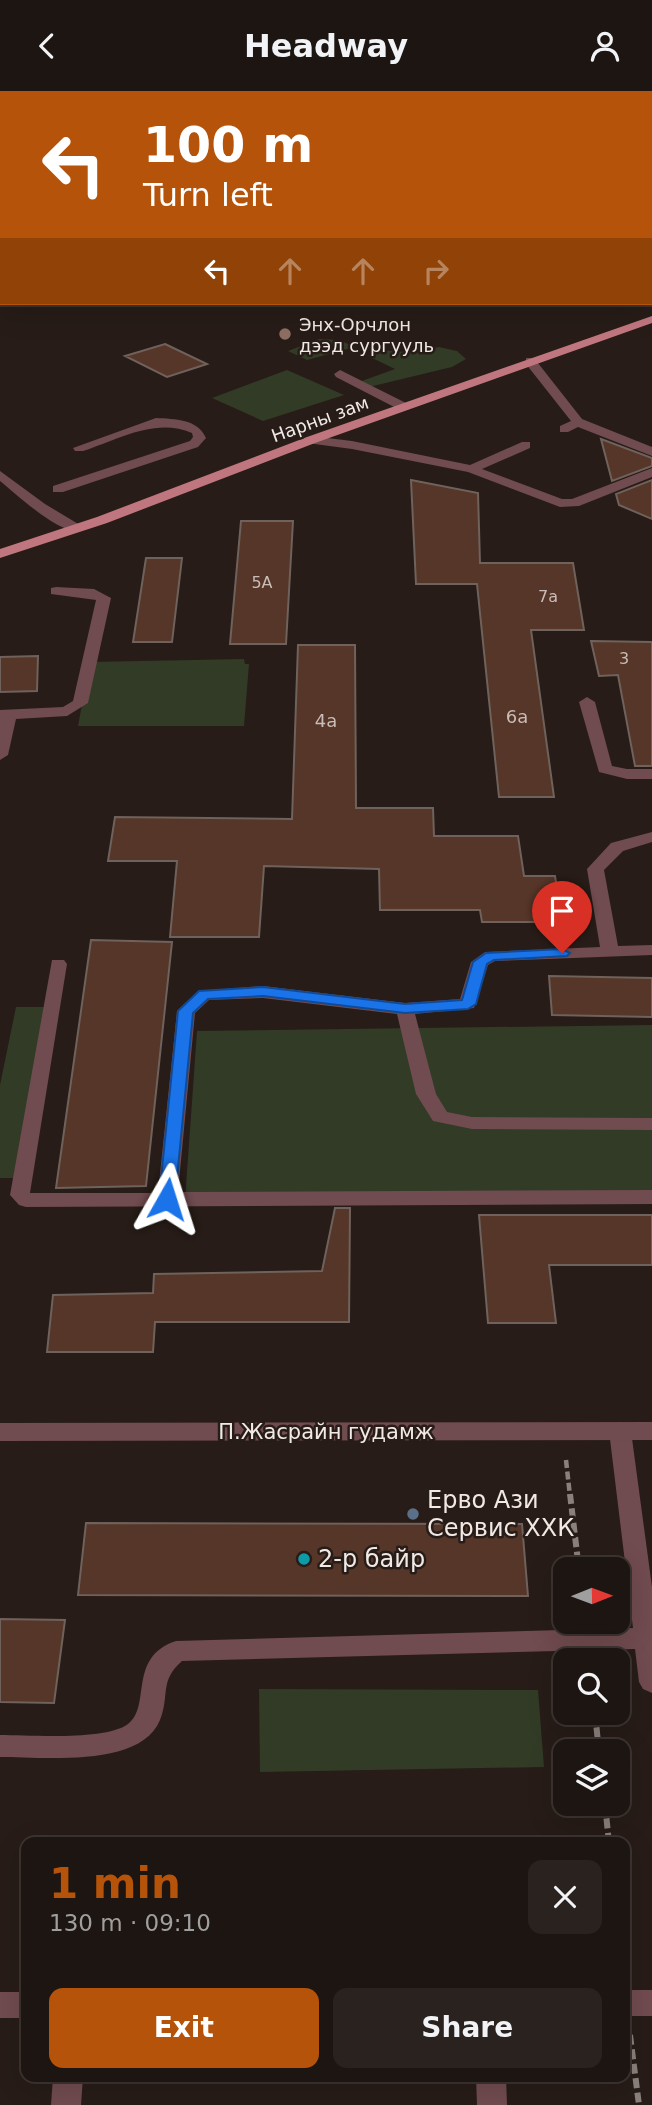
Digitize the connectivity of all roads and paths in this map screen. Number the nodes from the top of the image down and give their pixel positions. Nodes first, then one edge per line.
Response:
1 (652, 319) edge
2 (530, 361) junction
3 (340, 374) dead end
4 (404, 407) junction
5 (578, 422) junction
6 (564, 429) dead end
7 (312, 440) junction
8 (526, 445) dead end
9 (79, 448) dead end
10 (652, 452) edge
11 (471, 469) junction
12 (652, 472) edge
13 (0, 475) edge
14 (58, 489) dead end
15 (75, 528) junction
16 (0, 554) edge
17 (56, 591) dead end
18 (587, 702) dead end
19 (4, 715) edge
20 (0, 755) edge
21 (652, 774) edge
22 (652, 837) edge
23 (652, 950) edge
24 (610, 952) junction
25 (58, 964) dead end
26 (405, 1009) junction
27 (652, 1123) edge
28 (652, 1197) edge
29 (167, 1199) junction
30 (562, 1431) junction
31 (620, 1431) junction
32 (652, 1431) edge
33 (0, 1432) edge
34 (577, 1557) edge
35 (647, 1638) junction
36 (652, 1682) edge
37 (0, 1746) edge
38 (606, 1816) edge
39 (608, 1837) edge
40 (634, 2003) edge
41 (0, 2005) edge
42 (21, 2005) edge
43 (68, 2082) edge
44 (491, 2082) edge
45 (66, 2105) edge
46 (492, 2105) edge
47 (639, 2105) edge

1 - 2 main road, Нарны зам
2 - 4 main road, Нарны зам
2 - 5 street
3 - 4 street
4 - 7 main road, Нарны зам
5 - 6 street
5 - 10 street
7 - 11 street
7 - 15 main road, Нарны зам
8 - 11 street
9 - 14 street
11 - 12 street
13 - 15 street
15 - 16 main road, Нарны зам
17 - 19 street
18 - 21 street
19 - 20 street
22 - 24 street
23 - 24 street
24 - 26 street
25 - 29 street
26 - 27 street
26 - 29 street
28 - 29 street
30 - 31 street, П.Жасрайн гудамж
30 - 33 street, П.Жасрайн гудамж
30 - 34 path
31 - 32 street, П.Жасрайн гудамж
31 - 35 street
35 - 36 street
35 - 37 street
38 - 39 path
40 - 47 path
41 - 42 street
43 - 45 street
44 - 46 street

